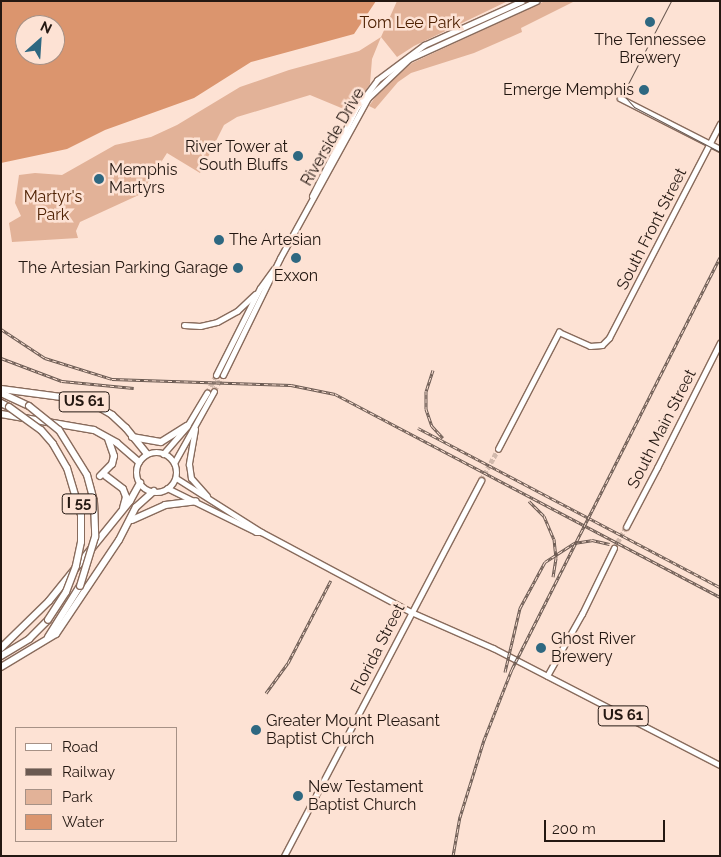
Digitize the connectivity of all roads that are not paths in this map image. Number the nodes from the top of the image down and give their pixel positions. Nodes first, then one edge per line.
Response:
1 (522, 1) edge
2 (536, 1) edge
3 (620, 98) dead end
4 (720, 124) edge
5 (710, 144) junction
6 (720, 149) edge
7 (310, 202) junction
8 (275, 268) junction
9 (260, 288) junction
10 (184, 325) dead end
11 (720, 343) edge
12 (216, 375) tunnel mouth
13 (223, 375) tunnel mouth
14 (1, 391) edge
15 (214, 391) tunnel mouth
16 (207, 394) tunnel mouth
17 (1, 403) edge
18 (1, 414) edge
19 (187, 426) junction
20 (195, 426) junction
21 (106, 436) junction
22 (132, 437) junction
23 (498, 449) tunnel mouth
24 (147, 454) junction
25 (163, 454) junction
26 (139, 462) junction
27 (174, 463) junction
28 (176, 478) junction
29 (481, 480) tunnel mouth
30 (140, 483) junction
31 (167, 488) junction
32 (154, 491) junction
33 (210, 500) junction
34 (196, 501) junction
35 (122, 510) junction
36 (131, 520) junction
37 (626, 526) tunnel mouth
38 (261, 532) junction
39 (614, 548) tunnel mouth
40 (411, 612) junction
41 (46, 640) junction
42 (1, 648) edge
43 (1, 656) edge
44 (1, 667) edge
45 (547, 676) junction
46 (720, 766) edge
47 (284, 856) edge

1 - 7 main road, Riverside Drive
2 - 7 main road, Riverside Drive
3 - 5 main road
4 - 5 main road, South Front Street
5 - 6 main road
5 - 23 main road, South Front Street
7 - 8 main road, Riverside Drive
8 - 9 main road, Riverside Drive
8 - 13 main road, Riverside Drive
9 - 10 main road
9 - 12 main road, Riverside Drive
11 - 37 main road, South Main Street
14 - 22 highway, US 61
14 - 41 highway, I 55, bridge
15 - 20 main road
16 - 19 main road
17 - 43 highway, I 55, bridge
18 - 21 highway, US 61
19 - 22 highway
19 - 25 main road
20 - 27 main road
20 - 33 main road
21 - 26 highway, US 61
21 - 35 highway
22 - 24 highway, US 61
24 - 25 main road
24 - 26 main road
25 - 27 main road
26 - 30 main road
27 - 28 main road
28 - 31 main road
28 - 33 main road, US 61
29 - 40 main road, Florida Street
30 - 32 main road
30 - 35 highway
31 - 32 main road
31 - 34 main road, US 61
32 - 36 highway
33 - 38 main road, US 61
34 - 36 highway
34 - 38 main road, US 61
35 - 42 highway
36 - 41 highway
38 - 40 main road, US 61
39 - 45 main road
40 - 45 main road, US 61
40 - 47 main road, Florida Street
41 - 44 highway, I 55
45 - 46 main road, US 61

